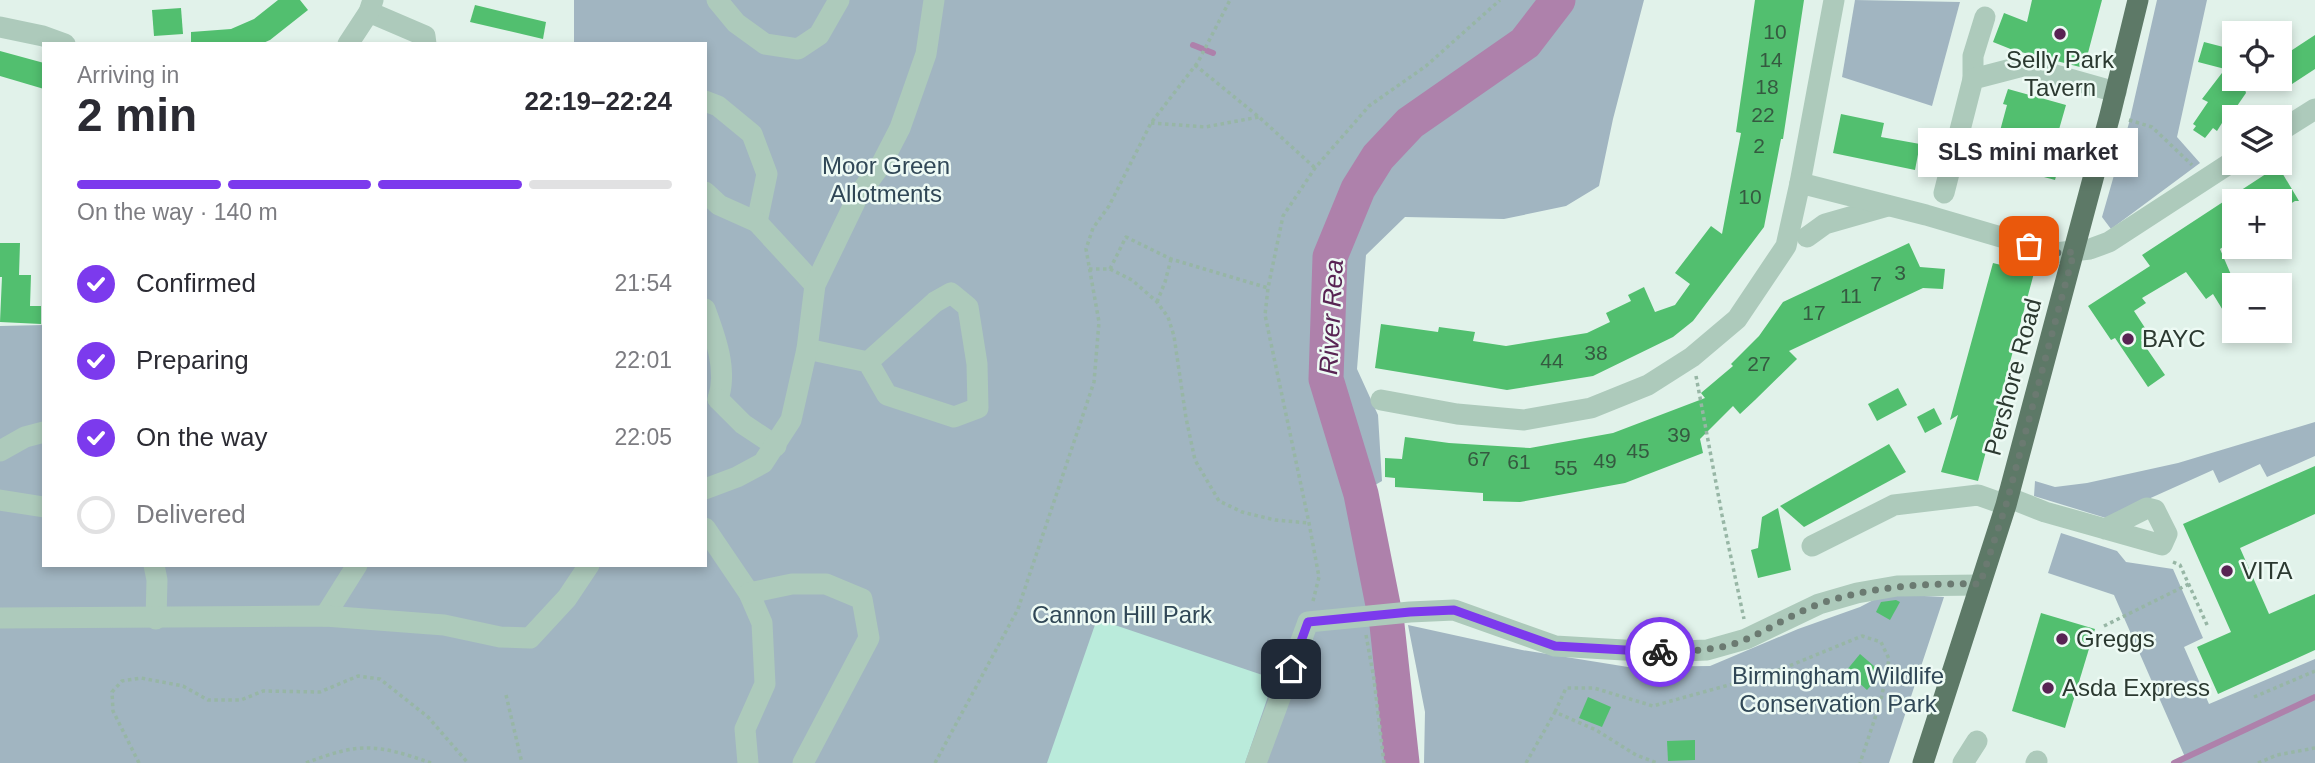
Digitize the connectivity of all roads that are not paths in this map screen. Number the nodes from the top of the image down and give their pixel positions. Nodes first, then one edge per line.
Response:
1 (717, 0) edge
2 (839, 0) edge
3 (934, 0) edge
4 (1833, 0) edge
5 (2137, 0) edge
6 (371, 6) edge
7 (1985, 17) dead end
8 (0, 27) edge
9 (432, 41) edge
10 (60, 42) edge
11 (349, 42) edge
12 (1973, 79) junction
13 (2116, 92) junction
14 (707, 102) edge
15 (2315, 109) edge
16 (2292, 123) edge
17 (2222, 169) edge
18 (1800, 183) junction
19 (1944, 192) dead end
20 (707, 194) edge
21 (1890, 205) junction
22 (757, 222) junction
23 (1807, 237) dead end
24 (2074, 252) junction
25 (815, 285) junction
26 (707, 314) edge
27 (807, 349) junction
28 (868, 362) junction
29 (712, 400) edge
30 (1381, 400) dead end
31 (42, 433) edge
32 (776, 446) junction
33 (0, 451) edge
34 (707, 488) edge
35 (0, 500) edge
36 (2006, 501) junction
37 (42, 507) edge
38 (2105, 528) dead end
39 (707, 531) edge
40 (1812, 546) dead end
41 (154, 567) edge
42 (356, 567) edge
43 (588, 567) edge
44 (1980, 584) junction
45 (749, 593) junction
46 (326, 616) junction
47 (0, 618) edge
48 (156, 619) junction
49 (1977, 741) dead end
50 (748, 763) edge
51 (803, 763) edge
52 (1256, 763) edge
53 (1923, 763) edge
54 (1963, 763) edge

1 - 2 street
3 - 25 street
4 - 18 street
5 - 13 main road, Pershore Road
6 - 9 street
6 - 11 street
7 - 12 street
8 - 10 street
12 - 13 street
12 - 19 street
13 - 24 main road, Pershore Road
14 - 22 street
15 - 16 street
17 - 24 street
18 - 21 street
18 - 30 street
20 - 22 street
21 - 23 street
21 - 24 street
22 - 25 street
24 - 36 main road, Pershore Road
25 - 27 street
26 - 29 street
27 - 28 street
27 - 32 street
28 - 28 street
29 - 32 street
31 - 33 street
32 - 34 street
35 - 37 street
36 - 38 street
36 - 40 street
36 - 44 main road, Pershore Road
39 - 45 street
41 - 48 street
42 - 46 street
43 - 46 street
44 - 52 street
44 - 53 main road, Pershore Road
45 - 50 street
45 - 51 street
46 - 48 street
47 - 48 street
49 - 54 street

